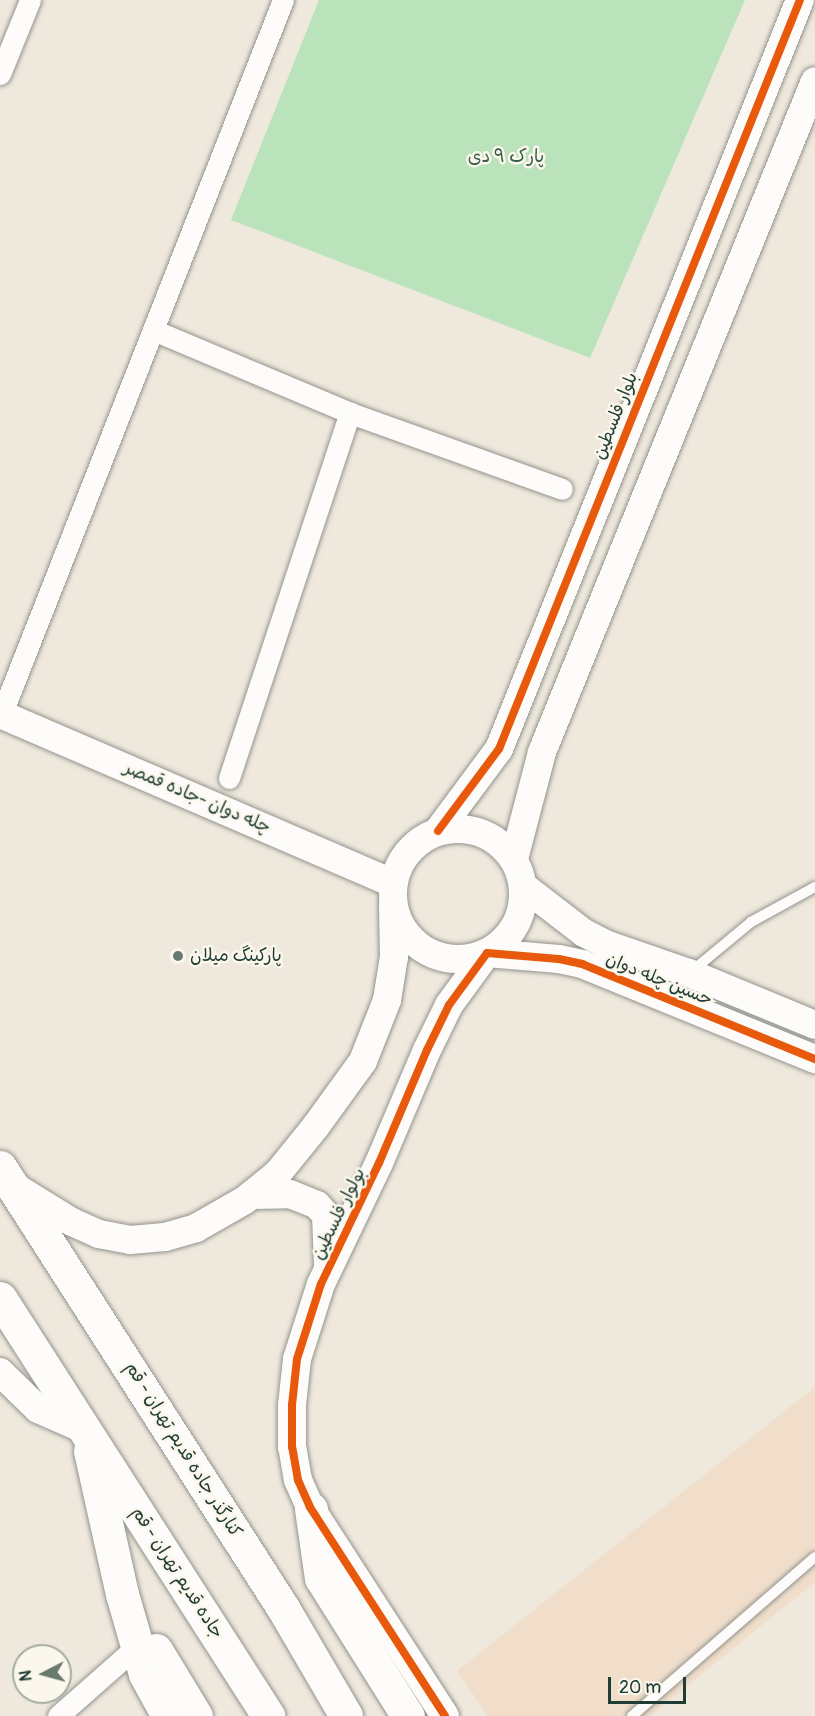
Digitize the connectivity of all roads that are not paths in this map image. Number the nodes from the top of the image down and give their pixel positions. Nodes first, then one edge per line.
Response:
1 (30, 0) edge
2 (283, 0) edge
3 (800, 0) edge
4 (0, 74) edge
5 (815, 81) edge
6 (714, 214) junction
7 (757, 224) junction
8 (153, 330) junction
9 (350, 413) junction
10 (562, 489) dead end
11 (1, 716) edge
12 (229, 778) dead end
13 (438, 831) junction
14 (514, 859) junction
15 (523, 886) junction
16 (815, 887) edge
17 (393, 894) junction
18 (487, 953) junction
19 (689, 973) junction
20 (674, 1002) junction
21 (815, 1025) edge
22 (815, 1059) edge
23 (8, 1177) edge
24 (251, 1195) junction
25 (328, 1269) junction
26 (0, 1298) edge
27 (0, 1372) edge
28 (86, 1430) junction
29 (310, 1508) junction
30 (815, 1557) edge
31 (122, 1594) junction
32 (137, 1646) junction
33 (58, 1716) edge
34 (168, 1716) edge
35 (196, 1716) edge
36 (268, 1716) edge
37 (346, 1716) edge
38 (408, 1716) edge
39 (445, 1716) edge
40 (632, 1716) edge

1 - 4 street
2 - 8 street
3 - 6 street, بلوار فلسطین
5 - 7 street
6 - 7 street
6 - 13 street, بلوار فلسطین
7 - 14 street
8 - 9 street
8 - 11 street
9 - 10 street
9 - 12 street
11 - 17 street, چله دوان -جاده قمصر
13 - 14 street
13 - 17 street
14 - 15 street
15 - 18 street
15 - 19 street, حسین چله دوان
16 - 19 lane
17 - 18 street
17 - 24 street
18 - 20 street, حسین چله دوان
18 - 25 street, بولوار فلسطین
19 - 20 street
19 - 21 street, حسین چله دوان
20 - 22 street, حسین چله دوان
23 - 24 street
23 - 37 highway, کنارگذر جاده قدیم تهران - قم
24 - 25 street
25 - 29 street, بولوار فلسطین
26 - 28 highway, جاده قدیم تهران - قم
27 - 28 street
28 - 31 highway
28 - 36 highway, جاده قدیم تهران - قم
29 - 38 highway
29 - 39 street, بولوار فلسطین
30 - 40 lane
31 - 32 highway
31 - 35 highway
32 - 33 street
32 - 34 highway

